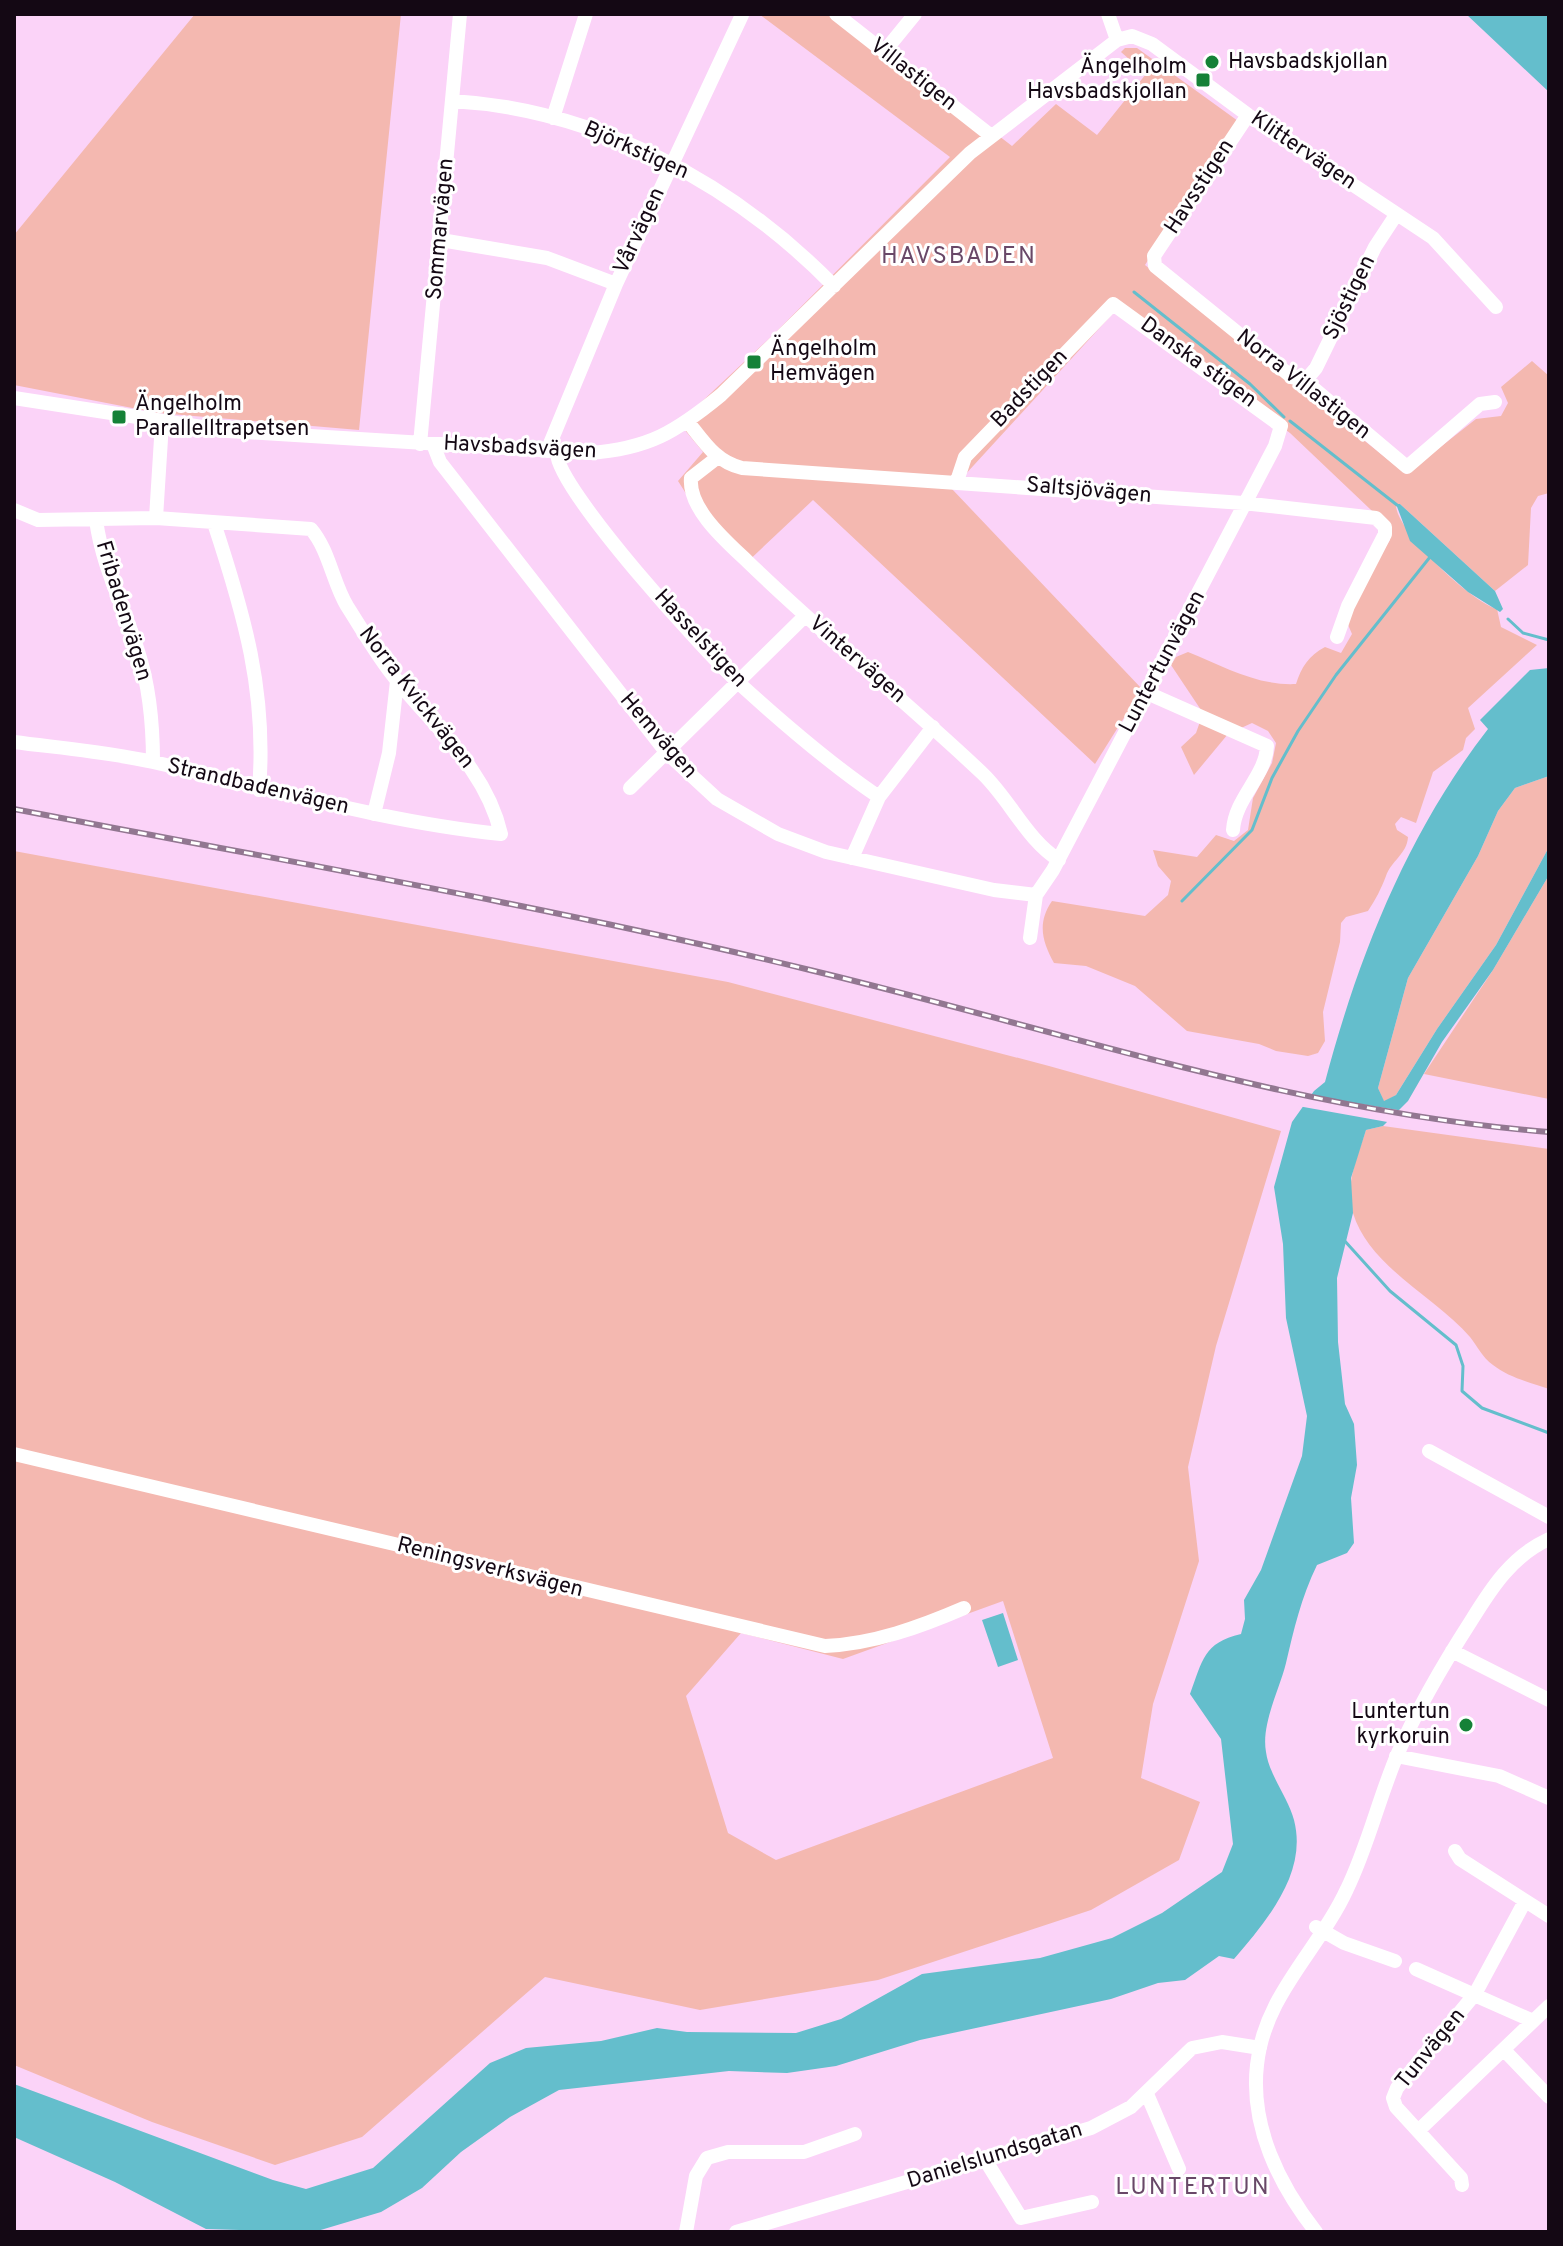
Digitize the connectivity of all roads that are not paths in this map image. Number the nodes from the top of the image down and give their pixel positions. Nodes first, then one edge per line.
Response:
1 (460, 14) edge
2 (586, 14) edge
3 (836, 14) edge
4 (915, 14) edge
5 (1108, 14) edge
6 (742, 15) edge
7 (1117, 40) junction
8 (884, 52) junction
9 (452, 101) junction
10 (1248, 115) junction
11 (553, 118) junction
12 (990, 135) junction
13 (671, 164) junction
14 (1396, 215) junction
15 (441, 240) junction
16 (1154, 260) joint
17 (616, 284) junction
18 (834, 286) junction
19 (1113, 304) joint
20 (1496, 307) dead end
21 (1305, 381) junction
22 (14, 398) edge
23 (1495, 402) dead end
24 (688, 422) junction
25 (162, 423) junction
26 (1281, 426) joint
27 (426, 444) junction
28 (552, 451) junction
29 (718, 457) junction
30 (957, 481) junction
31 (1243, 503) junction
32 (14, 510) edge
33 (156, 518) junction
34 (96, 520) junction
35 (214, 523) junction
36 (805, 616) junction
37 (1337, 637) dead end
38 (397, 681) junction
39 (738, 683) junction
40 (1145, 692) junction
41 (933, 727) junction
42 (14, 742) edge
43 (666, 752) junction
44 (153, 762) junction
45 (630, 788) dead end
46 (259, 790) junction
47 (879, 797) junction
48 (374, 814) junction
49 (1233, 830) dead end
50 (501, 834) joint
51 (852, 858) junction
52 (1059, 860) junction
53 (1036, 895) junction
54 (1030, 938) dead end
55 (1429, 1451) dead end
56 (14, 1454) edge
57 (1549, 1517) edge
58 (1549, 1539) edge
59 (964, 1608) dead end
60 (1452, 1651) junction
61 (1549, 1700) edge
62 (1396, 1756) junction
63 (1549, 1798) edge
64 (1455, 1851) dead end
65 (1525, 1901) junction
66 (1549, 1916) edge
67 (1319, 1929) junction
68 (1395, 1961) dead end
69 (1416, 1969) dead end
70 (1475, 1994) junction
71 (1549, 2006) edge
72 (1533, 2021) junction
73 (1260, 2048) junction
74 (1504, 2050) junction
75 (1147, 2094) junction
76 (1549, 2097) edge
77 (1418, 2131) junction
78 (855, 2134) dead end
79 (986, 2161) junction
80 (1179, 2169) dead end
81 (1462, 2185) dead end
82 (1092, 2202) dead end
83 (686, 2232) edge
84 (736, 2232) edge
85 (1316, 2232) edge

1 - 9 street, Sommarvägen
2 - 11 street
3 - 8 street, Villastigen
4 - 8 street
5 - 7 street
6 - 13 street, Vårvägen
7 - 10 street, Klittervägen
7 - 12 street, Havsbadsvägen
8 - 12 street, Villastigen
9 - 11 street, Björkstigen
9 - 15 street, Sommarvägen
10 - 14 street, Klittervägen
10 - 16 street, Havsstigen
11 - 13 street, Björkstigen
12 - 18 street, Havsbadsvägen
13 - 17 street, Vårvägen
13 - 18 street, Björkstigen
14 - 20 street, Klittervägen
14 - 21 street, Sjöstigen
15 - 17 street
15 - 27 street, Sommarvägen
16 - 21 street, Norra Villastigen
17 - 28 street, Vårvägen
18 - 24 street, Havsbadsvägen
19 - 26 street, Danska stigen
19 - 30 street, Badstigen
21 - 23 street, Norra Villastigen
22 - 25 street, Havsbadsvägen
24 - 28 street, Havsbadsvägen
24 - 29 street
25 - 27 street, Havsbadsvägen
25 - 33 street
26 - 31 street, Luntertunvägen
27 - 28 street, Havsbadsvägen
27 - 43 street, Hemvägen
28 - 39 street, Hasselstigen
29 - 30 street, Saltsjövägen
29 - 36 street, Vintervägen
30 - 31 street, Saltsjövägen
31 - 37 street, Saltsjövägen
31 - 40 street, Luntertunvägen
32 - 34 street
33 - 34 street, Fribadenvägen
33 - 35 street, Norra Kvickvägen
34 - 44 street, Fribadenvägen
35 - 38 street, Norra Kvickvägen
35 - 46 street
36 - 39 street
36 - 41 street, Vintervägen
38 - 48 street
38 - 50 street, Norra Kvickvägen
39 - 43 street
39 - 47 street, Hasselstigen
40 - 49 street
40 - 52 street, Luntertunvägen
41 - 47 street
41 - 52 street, Vintervägen
42 - 44 street, Strandbadenvägen
43 - 45 street
43 - 51 street, Hemvägen
44 - 46 street, Strandbadenvägen
46 - 48 street, Strandbadenvägen
47 - 51 street
48 - 50 street, Strandbadenvägen
51 - 53 street, Hemvägen
52 - 53 street, Luntertunvägen
53 - 54 street
55 - 57 street
56 - 59 street, Reningsverksvägen
58 - 60 street
60 - 61 street
60 - 62 street
62 - 63 street
62 - 67 street
64 - 65 street
65 - 66 street
65 - 70 street, Tunvägen
67 - 68 street
67 - 73 street
69 - 70 street
70 - 72 street
70 - 77 street, Tunvägen
71 - 72 street
72 - 74 street
73 - 75 street, Danielslundsgatan
73 - 85 street
74 - 76 street
74 - 77 street
75 - 79 street, Danielslundsgatan
75 - 80 street
77 - 81 street, Tunvägen
78 - 83 street
79 - 82 street
79 - 84 street, Danielslundsgatan

